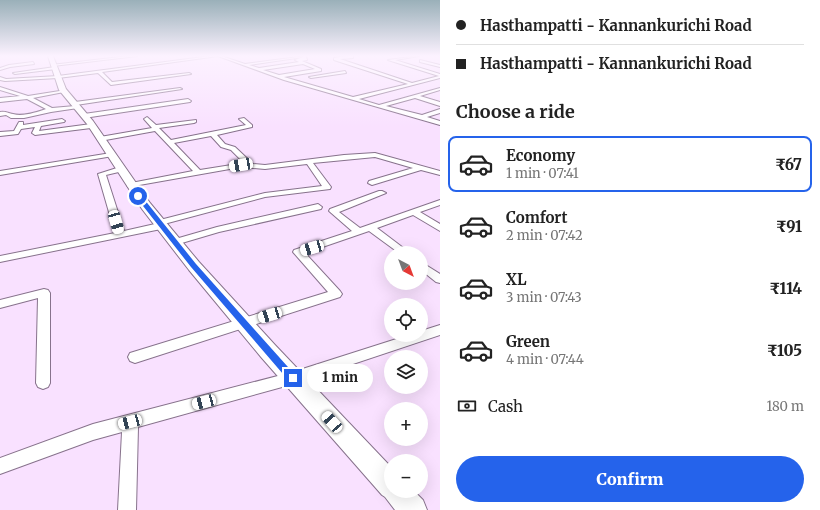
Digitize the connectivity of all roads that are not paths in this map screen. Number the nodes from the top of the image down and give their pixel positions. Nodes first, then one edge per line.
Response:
1 (45, 80) edge
2 (64, 80) edge
3 (107, 80) edge
4 (144, 80) edge
5 (290, 80) edge
6 (400, 80) edge
7 (424, 80) edge
8 (410, 83) junction
9 (0, 88) edge
10 (392, 88) junction
11 (180, 89) dead end
12 (440, 89) edge
13 (415, 96) junction
14 (28, 97) junction
15 (352, 99) junction
16 (0, 100) edge
17 (188, 101) dead end
18 (440, 104) edge
19 (379, 106) junction
20 (51, 110) junction
21 (440, 111) edge
22 (0, 114) edge
23 (24, 116) junction
24 (422, 117) junction
25 (85, 118) junction
26 (147, 119) dead end
27 (242, 119) dead end
28 (62, 121) dead end
29 (194, 121) dead end
30 (440, 122) edge
31 (38, 124) junction
32 (18, 128) junction
33 (156, 128) junction
34 (0, 134) edge
35 (213, 134) junction
36 (169, 142) junction
37 (111, 155) junction
38 (309, 162) junction
39 (251, 166) junction
40 (420, 168) junction
41 (120, 169) junction
42 (199, 172) junction
43 (0, 173) edge
44 (440, 173) edge
45 (372, 183) dead end
46 (131, 185) junction
47 (382, 193) dead end
48 (440, 202) edge
49 (318, 207) dead end
50 (414, 212) junction
51 (160, 224) junction
52 (371, 228) junction
53 (440, 228) edge
54 (359, 232) junction
55 (120, 234) junction
56 (175, 242) junction
57 (395, 246) edge
58 (0, 259) edge
59 (428, 270) edge
60 (440, 279) edge
61 (0, 304) edge
62 (243, 323) junction
63 (440, 330) edge
64 (135, 357) dead end
65 (293, 378) junction
66 (43, 383) dead end
67 (130, 422) junction
68 (0, 466) edge
69 (384, 478) edge
70 (402, 498) edge
71 (127, 510) edge
72 (413, 510) edge

1 - 14 street
2 - 25 main road
3 - 4 street
5 - 15 street
6 - 8 street
7 - 8 street
8 - 10 street
9 - 14 street
10 - 13 street
10 - 15 street
11 - 25 street
12 - 13 street
13 - 18 street
13 - 19 street
14 - 16 street
14 - 20 street
15 - 19 street
17 - 25 street
19 - 24 street
20 - 23 street
20 - 25 street
21 - 24 street
22 - 23 street
23 - 32 street
24 - 30 street
25 - 31 street
25 - 33 street
25 - 37 main road
26 - 33 street
27 - 35 street
28 - 31 street
29 - 33 street
31 - 32 street
32 - 34 street
33 - 36 street
35 - 36 street
35 - 39 street
36 - 42 street
37 - 41 main road
37 - 43 street
38 - 39 street
38 - 40 street
38 - 51 street
39 - 42 street
40 - 44 street
40 - 45 street
41 - 46 main road
41 - 55 street
42 - 46 street
46 - 51 main road
47 - 54 street
48 - 50 street
49 - 56 street
50 - 52 street
50 - 53 street
51 - 55 street
51 - 56 main road
52 - 54 street
52 - 57 street
54 - 62 street
55 - 58 street
56 - 62 main road
59 - 60 street
61 - 66 street
62 - 64 street
62 - 65 main road
63 - 65 street
65 - 67 street
65 - 69 main road
67 - 68 street
67 - 71 street
70 - 72 main road

